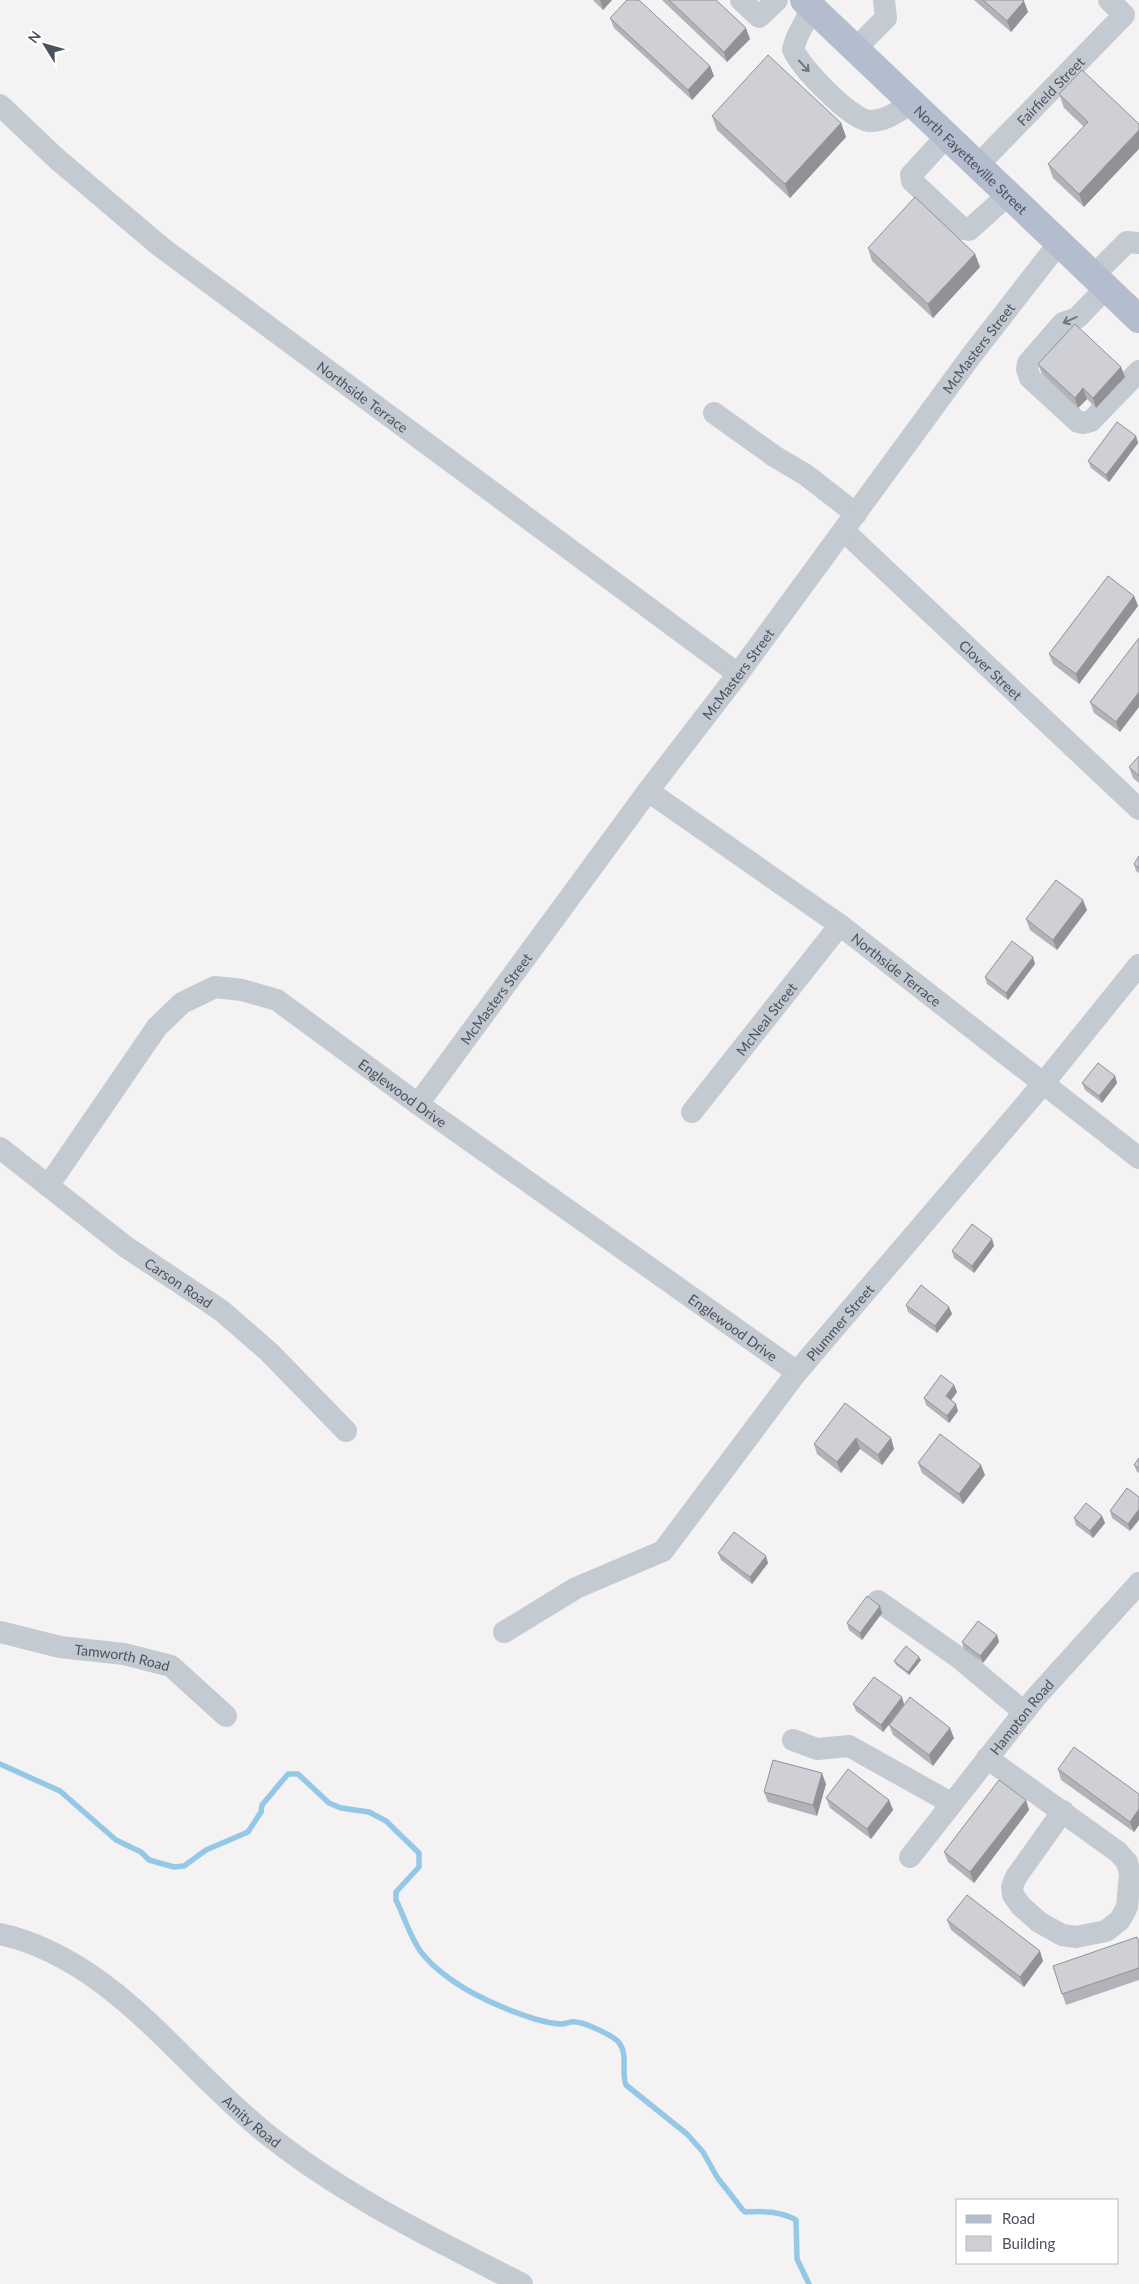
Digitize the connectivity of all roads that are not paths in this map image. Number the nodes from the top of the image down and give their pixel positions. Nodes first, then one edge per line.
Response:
1 (741, 0) edge
2 (777, 0) edge
3 (884, 0) edge
4 (808, 4) edge
5 (1116, 8) edge
6 (856, 49) junction
7 (912, 103) junction
8 (0, 105) edge
9 (946, 137) junction
10 (977, 166) junction
11 (1008, 195) junction
12 (1059, 243) junction
13 (1139, 243) edge
14 (1100, 282) junction
15 (1135, 307) edge
16 (1139, 370) edge
17 (714, 413) dead end
18 (850, 523) junction
19 (738, 674) junction
20 (648, 791) junction
21 (1139, 809) edge
22 (840, 925) junction
23 (1139, 965) edge
24 (1042, 1085) junction
25 (418, 1104) junction
26 (692, 1112) dead end
27 (0, 1148) edge
28 (1139, 1158) edge
29 (48, 1186) junction
30 (797, 1372) junction
31 (346, 1431) dead end
32 (1139, 1583) edge
33 (878, 1602) edge
34 (0, 1632) edge
35 (504, 1632) dead end
36 (1024, 1712) junction
37 (226, 1716) dead end
38 (793, 1740) dead end
39 (987, 1758) junction
40 (951, 1803) junction
41 (1063, 1811) junction
42 (910, 1857) dead end
43 (0, 1934) edge
44 (522, 2284) edge

1 - 2 street
3 - 6 street
4 - 6 main road, North Fayetteville Street
4 -> 7 street
5 - 10 street, Fairfield Street
6 - 7 main road, North Fayetteville Street
7 - 9 main road, North Fayetteville Street
8 - 19 street, Northside Terrace
9 - 10 main road, North Fayetteville Street
9 - 11 street
10 - 11 main road, North Fayetteville Street
11 - 12 main road, North Fayetteville Street
12 - 14 main road, North Fayetteville Street
12 - 18 street, McMasters Street
13 - 14 street
14 - 15 main road, North Fayetteville Street
14 -> 16 street
17 - 18 street, Clover Street
18 - 19 street, McMasters Street
18 - 21 street, Clover Street
19 - 20 street, McMasters Street
20 - 22 street, Northside Terrace
20 - 25 street, McMasters Street
22 - 24 street, Northside Terrace
22 - 26 street, McNeal Street
23 - 24 street, Plummer Street
24 - 28 street, Northside Terrace
24 - 30 street, Plummer Street
25 - 29 street, Englewood Drive
25 - 30 street, Englewood Drive
27 - 29 street, Carson Road
29 - 31 street, Carson Road
30 - 35 street, Plummer Street
32 - 36 street, Hampton Road
33 - 36 street
34 - 37 street, Tamworth Road
36 - 39 street, Hampton Road
38 - 40 street
39 - 40 street, Hampton Road
39 - 41 street
40 - 42 street, Hampton Road
41 - 41 street
43 - 44 street, Amity Road

